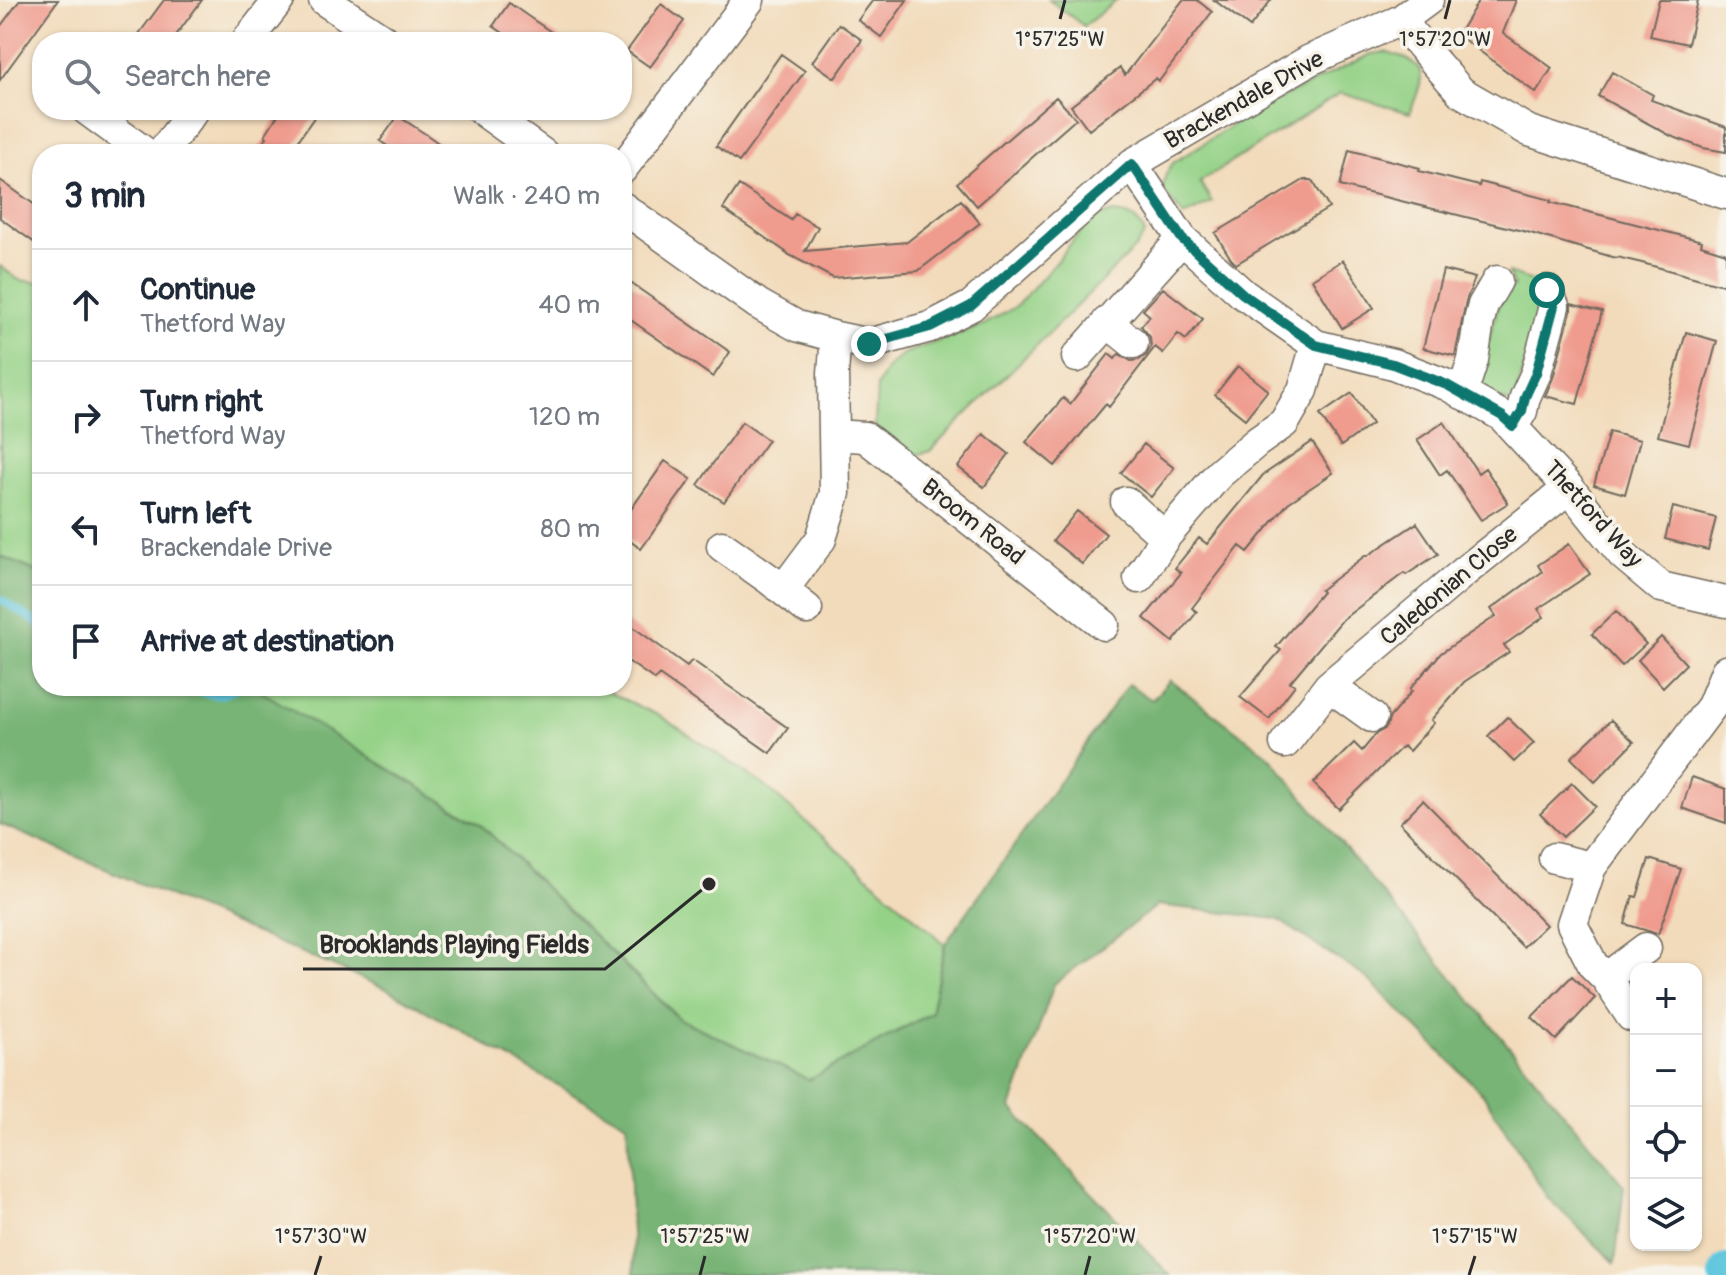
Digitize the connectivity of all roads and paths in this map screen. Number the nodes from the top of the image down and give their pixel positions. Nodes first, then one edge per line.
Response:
1 (279, 0) edge
2 (324, 0) edge
3 (749, 0) edge
4 (1428, 0) edge
5 (1401, 20) junction
6 (254, 32) edge
7 (372, 32) edge
8 (101, 120) edge
9 (186, 120) edge
10 (496, 120) edge
11 (133, 144) edge
12 (168, 144) edge
13 (529, 144) edge
14 (632, 156) edge
15 (1132, 164) junction
16 (1726, 194) edge
17 (632, 214) edge
18 (1182, 239) junction
19 (1497, 281) dead end
20 (1547, 290) dead end
21 (1107, 322) junction
22 (836, 337) junction
23 (1133, 343) dead end
24 (1316, 345) junction
25 (1077, 357) dead end
26 (1462, 394) junction
27 (1513, 426) junction
28 (835, 435) junction
29 (1569, 488) junction
30 (1126, 502) dead end
31 (1165, 537) junction
32 (722, 546) dead end
33 (1139, 578) dead end
34 (783, 590) junction
35 (1726, 602) edge
36 (807, 609) dead end
37 (1104, 625) dead end
38 (1726, 671) edge
39 (1329, 686) junction
40 (1372, 717) dead end
41 (1285, 743) dead end
42 (1554, 858) dead end
43 (1591, 867) junction
44 (1646, 948) dead end
45 (1606, 978) junction
46 (1630, 1014) edge

1 - 6 street
2 - 7 street
3 - 14 street
4 - 5 street, Brackendale Drive
5 - 15 street, Brackendale Drive
5 - 16 street
8 - 11 street
9 - 12 street
10 - 13 street
15 - 18 street, Thetford Way
15 - 22 street, Brackendale Drive
17 - 22 street, Brackendale Drive
18 - 21 street
18 - 24 street, Thetford Way
19 - 26 street
20 - 27 street
21 - 23 street
21 - 25 street
22 - 28 street
24 - 26 street, Thetford Way
24 - 31 street
26 - 27 street, Thetford Way
27 - 29 street, Thetford Way
28 - 34 street
28 - 37 street, Broom Road
29 - 35 street, Thetford Way
29 - 39 street, Caledonian Close
30 - 31 street
31 - 33 street
32 - 34 street
34 - 36 street
38 - 43 street
39 - 40 street
39 - 41 street, Caledonian Close
42 - 43 street
43 - 45 street
44 - 45 street
45 - 46 street

